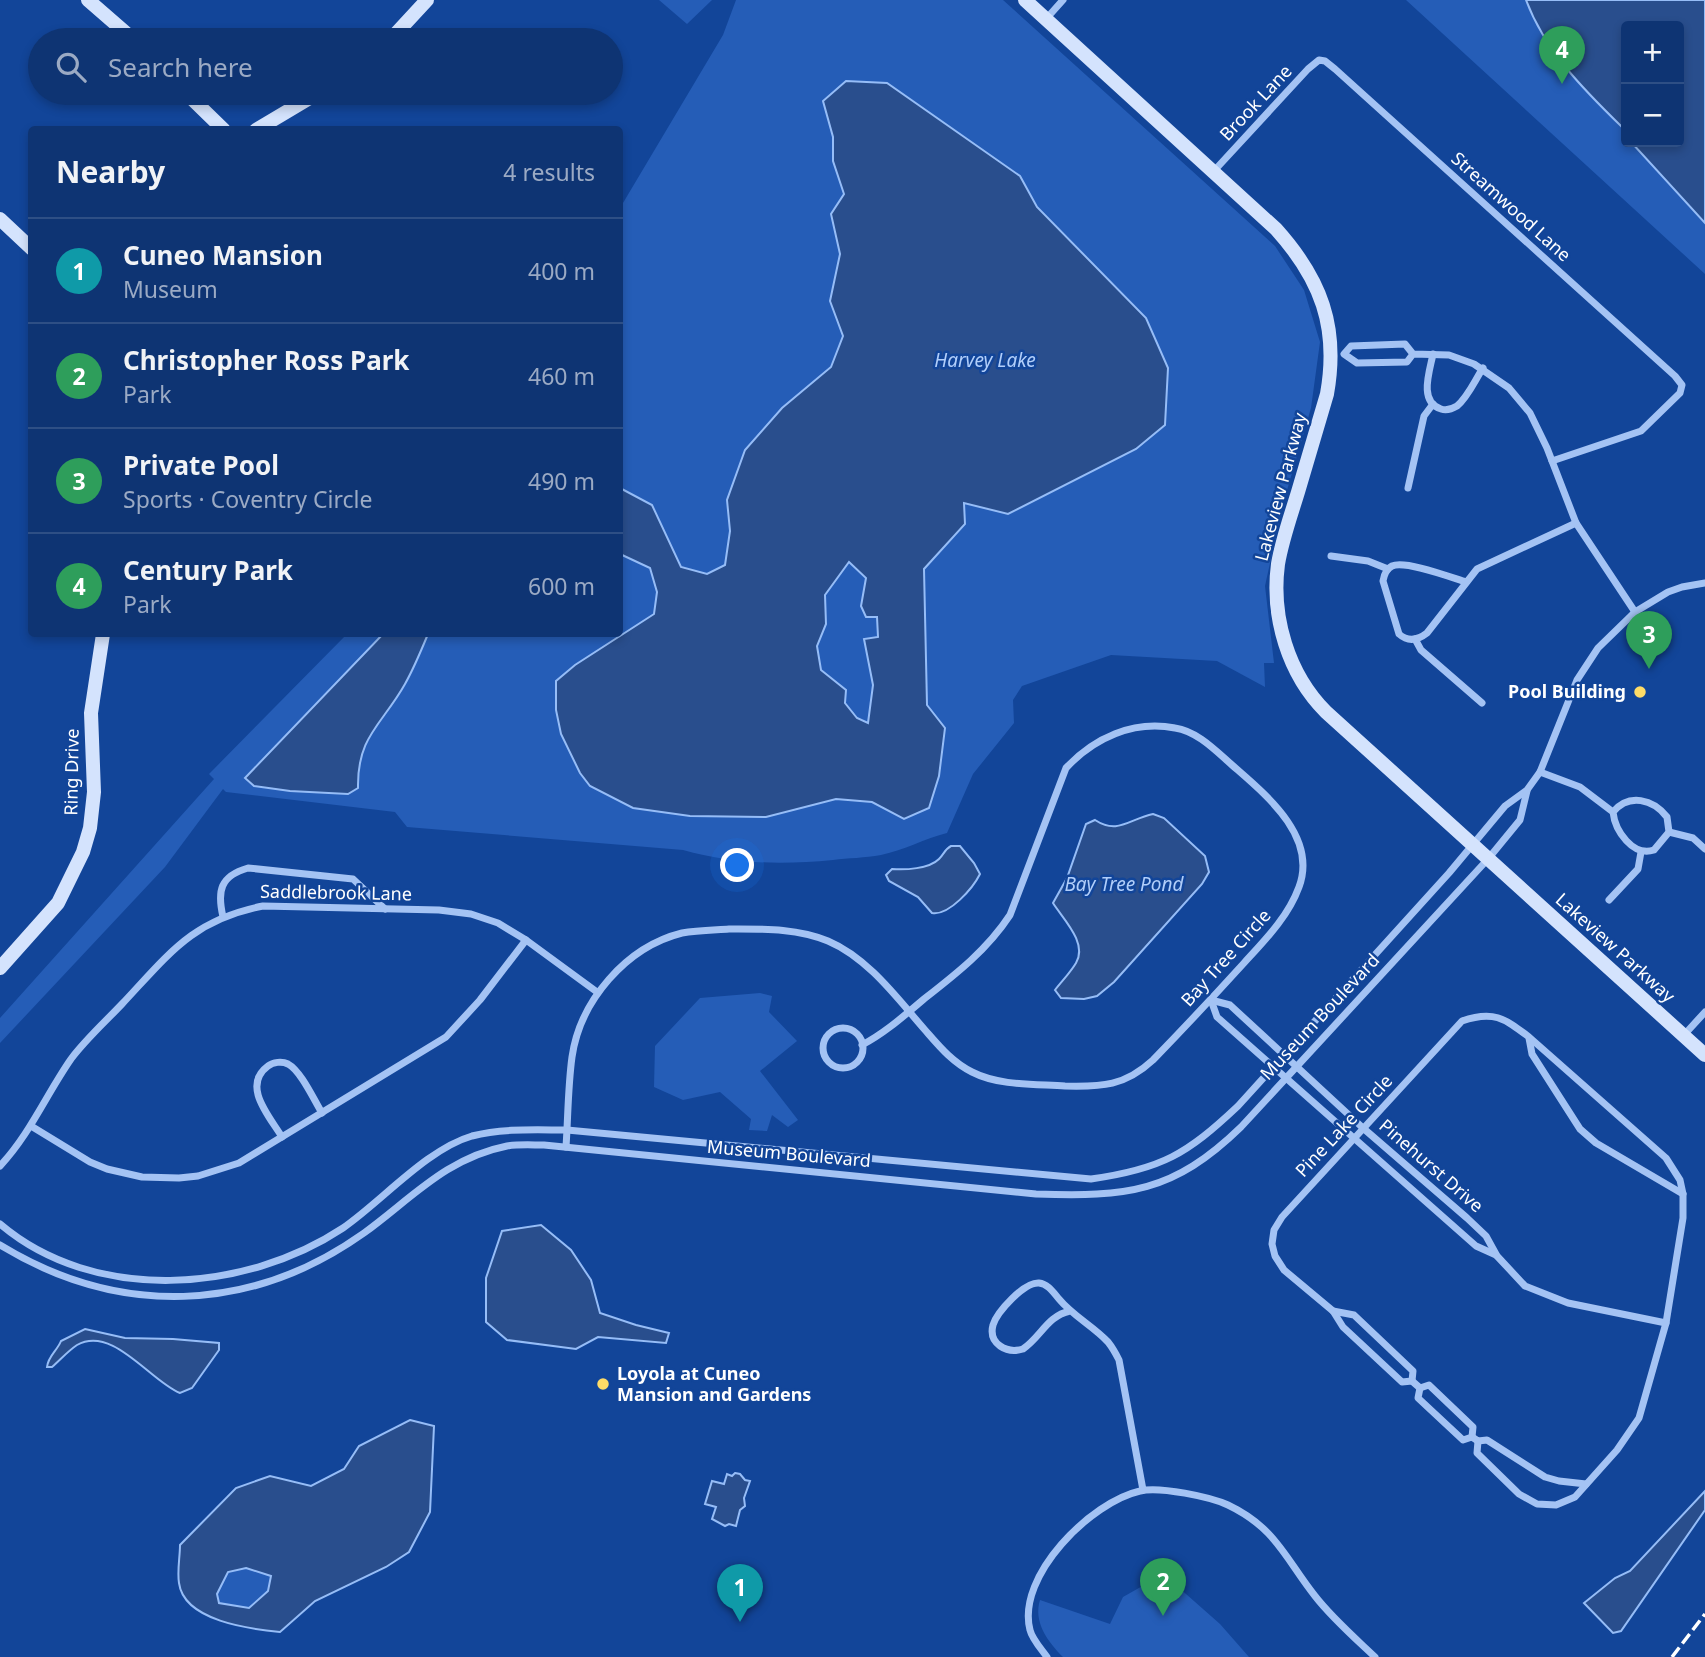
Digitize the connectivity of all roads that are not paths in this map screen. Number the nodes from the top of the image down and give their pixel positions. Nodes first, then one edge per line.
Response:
1 (88, 0) edge
2 (426, 0) edge
3 (1025, 0) edge
4 (1063, 0) edge
5 (1046, 19) junction
6 (120, 28) edge
7 (401, 28) edge
8 (1325, 61) joint
9 (198, 105) edge
10 (298, 105) edge
11 (220, 126) edge
12 (263, 126) edge
13 (1213, 172) junction
14 (0, 219) edge
15 (28, 245) edge
16 (1413, 354) junction
17 (1433, 354) junction
18 (1338, 355) junction
19 (1483, 368) junction
20 (1433, 404) junction
21 (1552, 461) junction
22 (1408, 488) dead end
23 (1576, 523) junction
24 (1331, 556) dead end
25 (1388, 569) junction
26 (1466, 582) junction
27 (1705, 583) edge
28 (1635, 612) junction
29 (103, 637) edge
30 (1415, 639) junction
31 (1482, 703) dead end
32 (1540, 772) junction
33 (1527, 790) junction
34 (1613, 812) junction
35 (1669, 832) junction
36 (1473, 844) junction
37 (1705, 849) edge
38 (1641, 852) junction
39 (1488, 859) junction
40 (1609, 900) dead end
41 (386, 909) junction
42 (223, 917) junction
43 (526, 940) junction
44 (0, 968) edge
45 (597, 992) junction
46 (1211, 1000) junction
47 (909, 1012) junction
48 (1705, 1012) edge
49 (1683, 1036) junction
50 (1529, 1037) junction
51 (862, 1045) junction
52 (1284, 1055) junction
53 (1705, 1055) edge
54 (1296, 1065) junction
55 (1272, 1068) junction
56 (1285, 1078) junction
57 (322, 1113) junction
58 (31, 1126) junction
59 (1363, 1128) junction
60 (567, 1130) junction
61 (282, 1137) junction
62 (1353, 1140) junction
63 (566, 1147) junction
64 (0, 1166) edge
65 (1683, 1194) junction
66 (0, 1224) edge
67 (0, 1245) edge
68 (1497, 1256) junction
69 (1070, 1311) junction
70 (1333, 1311) junction
71 (1666, 1323) junction
72 (1412, 1381) junction
73 (1420, 1388) junction
74 (1475, 1439) junction
75 (1586, 1484) junction
76 (1143, 1490) junction
77 (1047, 1657) edge
78 (1375, 1657) edge

1 - 6 street
2 - 7 street
3 - 5 street, Lakeview Parkway
4 - 5 street
5 - 13 street, Lakeview Parkway
8 - 13 street, Brook Lane
8 - 21 street, Streamwood Lane
9 - 11 street
10 - 12 street
13 - 18 street, Lakeview Parkway
14 - 15 street
16 - 17 street
16 - 18 street
16 - 18 street
17 - 19 street
17 - 20 street
18 - 36 street, Lakeview Parkway
19 - 20 street
19 - 21 street
20 - 22 street
21 - 23 street
23 - 26 street
23 - 28 street
24 - 25 street
25 - 26 street
25 - 30 street
26 - 30 street
27 - 28 street
28 - 32 street
29 - 44 street, Ring Drive
30 - 31 street
32 - 33 street
32 - 34 street
33 - 36 street, Museum Boulevard
33 - 39 street, Museum Boulevard
34 - 35 street
34 - 38 street
35 - 37 street
35 - 38 street
36 - 39 street, Lakeview Parkway
36 - 52 street, Museum Boulevard
38 - 40 street
39 - 49 street, Lakeview Parkway
39 - 54 street, Museum Boulevard
41 - 42 street, Saddlebrook Lane
41 - 42 street
41 - 43 street, Saddlebrook Lane
42 - 58 street, Saddlebrook Lane
43 - 45 street, Saddlebrook Lane
43 - 57 street
45 - 47 street, Bay Tree Circle
45 - 60 street, Bay Tree Circle
46 - 47 street, Bay Tree Circle
46 - 47 street, Bay Tree Circle
46 - 52 street, Pinehurst Drive
46 - 55 street, Pinehurst Drive
47 - 51 street
48 - 49 street
49 - 53 street, Lakeview Parkway
50 - 59 street, Pine Lake Circle
50 - 65 street, Pine Lake Circle
50 - 65 street
51 - 51 street
52 - 54 street, Pinehurst Drive
52 - 55 street, Museum Boulevard
54 - 56 street, Museum Boulevard
54 - 59 street, Pinehurst Drive
55 - 56 street, Pinehurst Drive
55 - 60 street, Museum Boulevard
56 - 62 street, Pinehurst Drive
56 - 63 street, Museum Boulevard
57 - 61 street
57 - 61 street
58 - 61 street
58 - 64 street, Saddlebrook Lane
59 - 62 street, Pine Lake Circle
59 - 68 street, Pinehurst Drive
60 - 63 street, Bay Tree Circle
60 - 66 street, Museum Boulevard
62 - 68 street, Pinehurst Drive
62 - 70 street, Pine Lake Circle
63 - 67 street, Museum Boulevard
65 - 71 street, Pine Lake Circle
68 - 71 street, Pinehurst Drive
69 - 69 street
69 - 76 street
70 - 72 street, Pine Lake Circle
70 - 72 street, Pine Lake Circle
71 - 75 street, Pine Lake Circle
72 - 73 street, Pine Lake Circle
73 - 74 street, Pine Lake Circle
73 - 74 street, Pine Lake Circle
74 - 75 street, Pine Lake Circle
74 - 75 street, Pine Lake Circle
76 - 77 street
76 - 78 street

